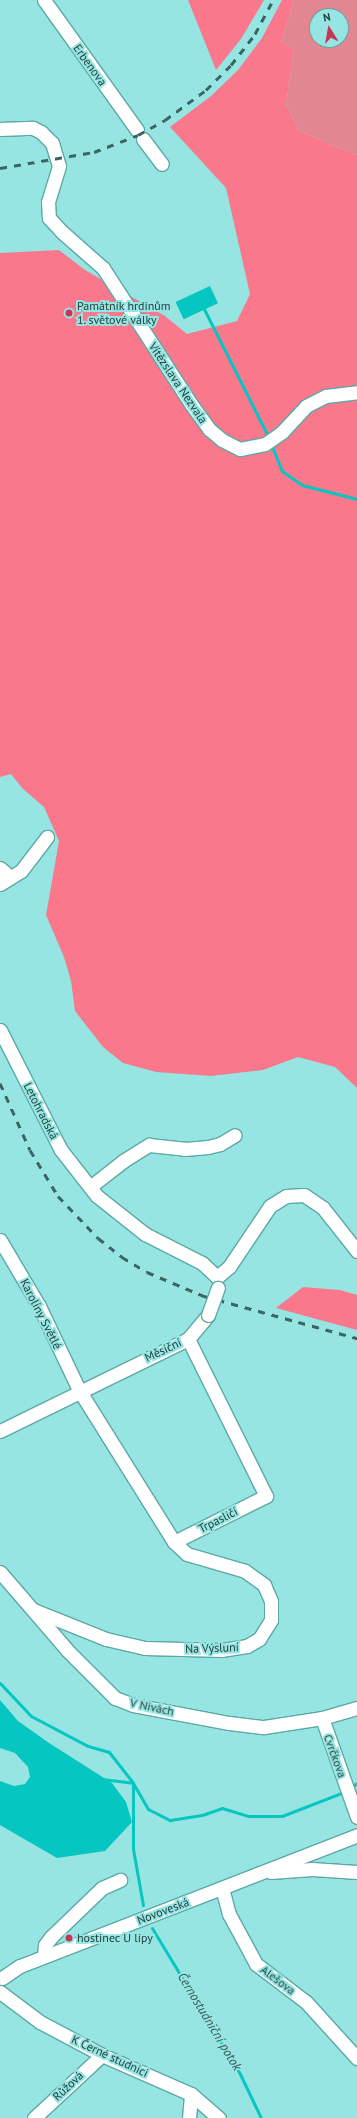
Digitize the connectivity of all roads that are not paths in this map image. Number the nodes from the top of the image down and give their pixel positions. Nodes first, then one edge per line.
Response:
1 (46, 1) edge
2 (0, 129) edge
3 (162, 164) dead end
4 (356, 392) edge
5 (47, 837) dead end
6 (0, 868) edge
7 (5, 881) edge
8 (0, 1030) edge
9 (235, 1135) dead end
10 (90, 1187) junction
11 (0, 1240) edge
12 (357, 1252) edge
13 (218, 1283) junction
14 (188, 1338) junction
15 (79, 1390) junction
16 (0, 1431) edge
17 (174, 1542) junction
18 (0, 1572) edge
19 (34, 1610) junction
20 (357, 1708) edge
21 (322, 1718) junction
22 (357, 1816) edge
23 (357, 1834) edge
24 (259, 1872) junction
25 (357, 1872) edge
26 (120, 1880) dead end
27 (222, 1888) junction
28 (44, 1956) junction
29 (1, 1978) edge
30 (0, 1993) edge
31 (102, 2055) junction
32 (357, 2058) edge
33 (191, 2094) junction
34 (34, 2118) edge
35 (189, 2118) edge
36 (219, 2118) edge

1 - 3 street, Erbenova
2 - 4 street, Vítězslava Nezvala
5 - 7 street
6 - 7 street
8 - 10 street, Letohradská
9 - 10 street
10 - 13 street, Letohradská
11 - 15 street, Karolíny Světlé
12 - 13 street, Měsíční
13 - 14 street, Měsíční, bridge
14 - 15 street, Měsíční
14 - 17 street, Trpasličí
15 - 16 street, Měsíční
15 - 17 street
17 - 19 street, Na Výsluní
18 - 19 street, V Nivách
19 - 21 street, V Nivách
20 - 21 street, V Nivách
21 - 22 street, Cvrčkova
23 - 24 street, Novoveská
24 - 25 street, Novoveská
24 - 27 street, Novoveská
26 - 28 street
27 - 28 street, Novoveská
27 - 32 street, Alešova
28 - 29 street, Novoveská
29 - 30 street
30 - 31 street, K Černé studnici
31 - 33 street, K Černé studnici
31 - 34 street, Růžová
33 - 35 street
33 - 36 street, K Černé studnici

